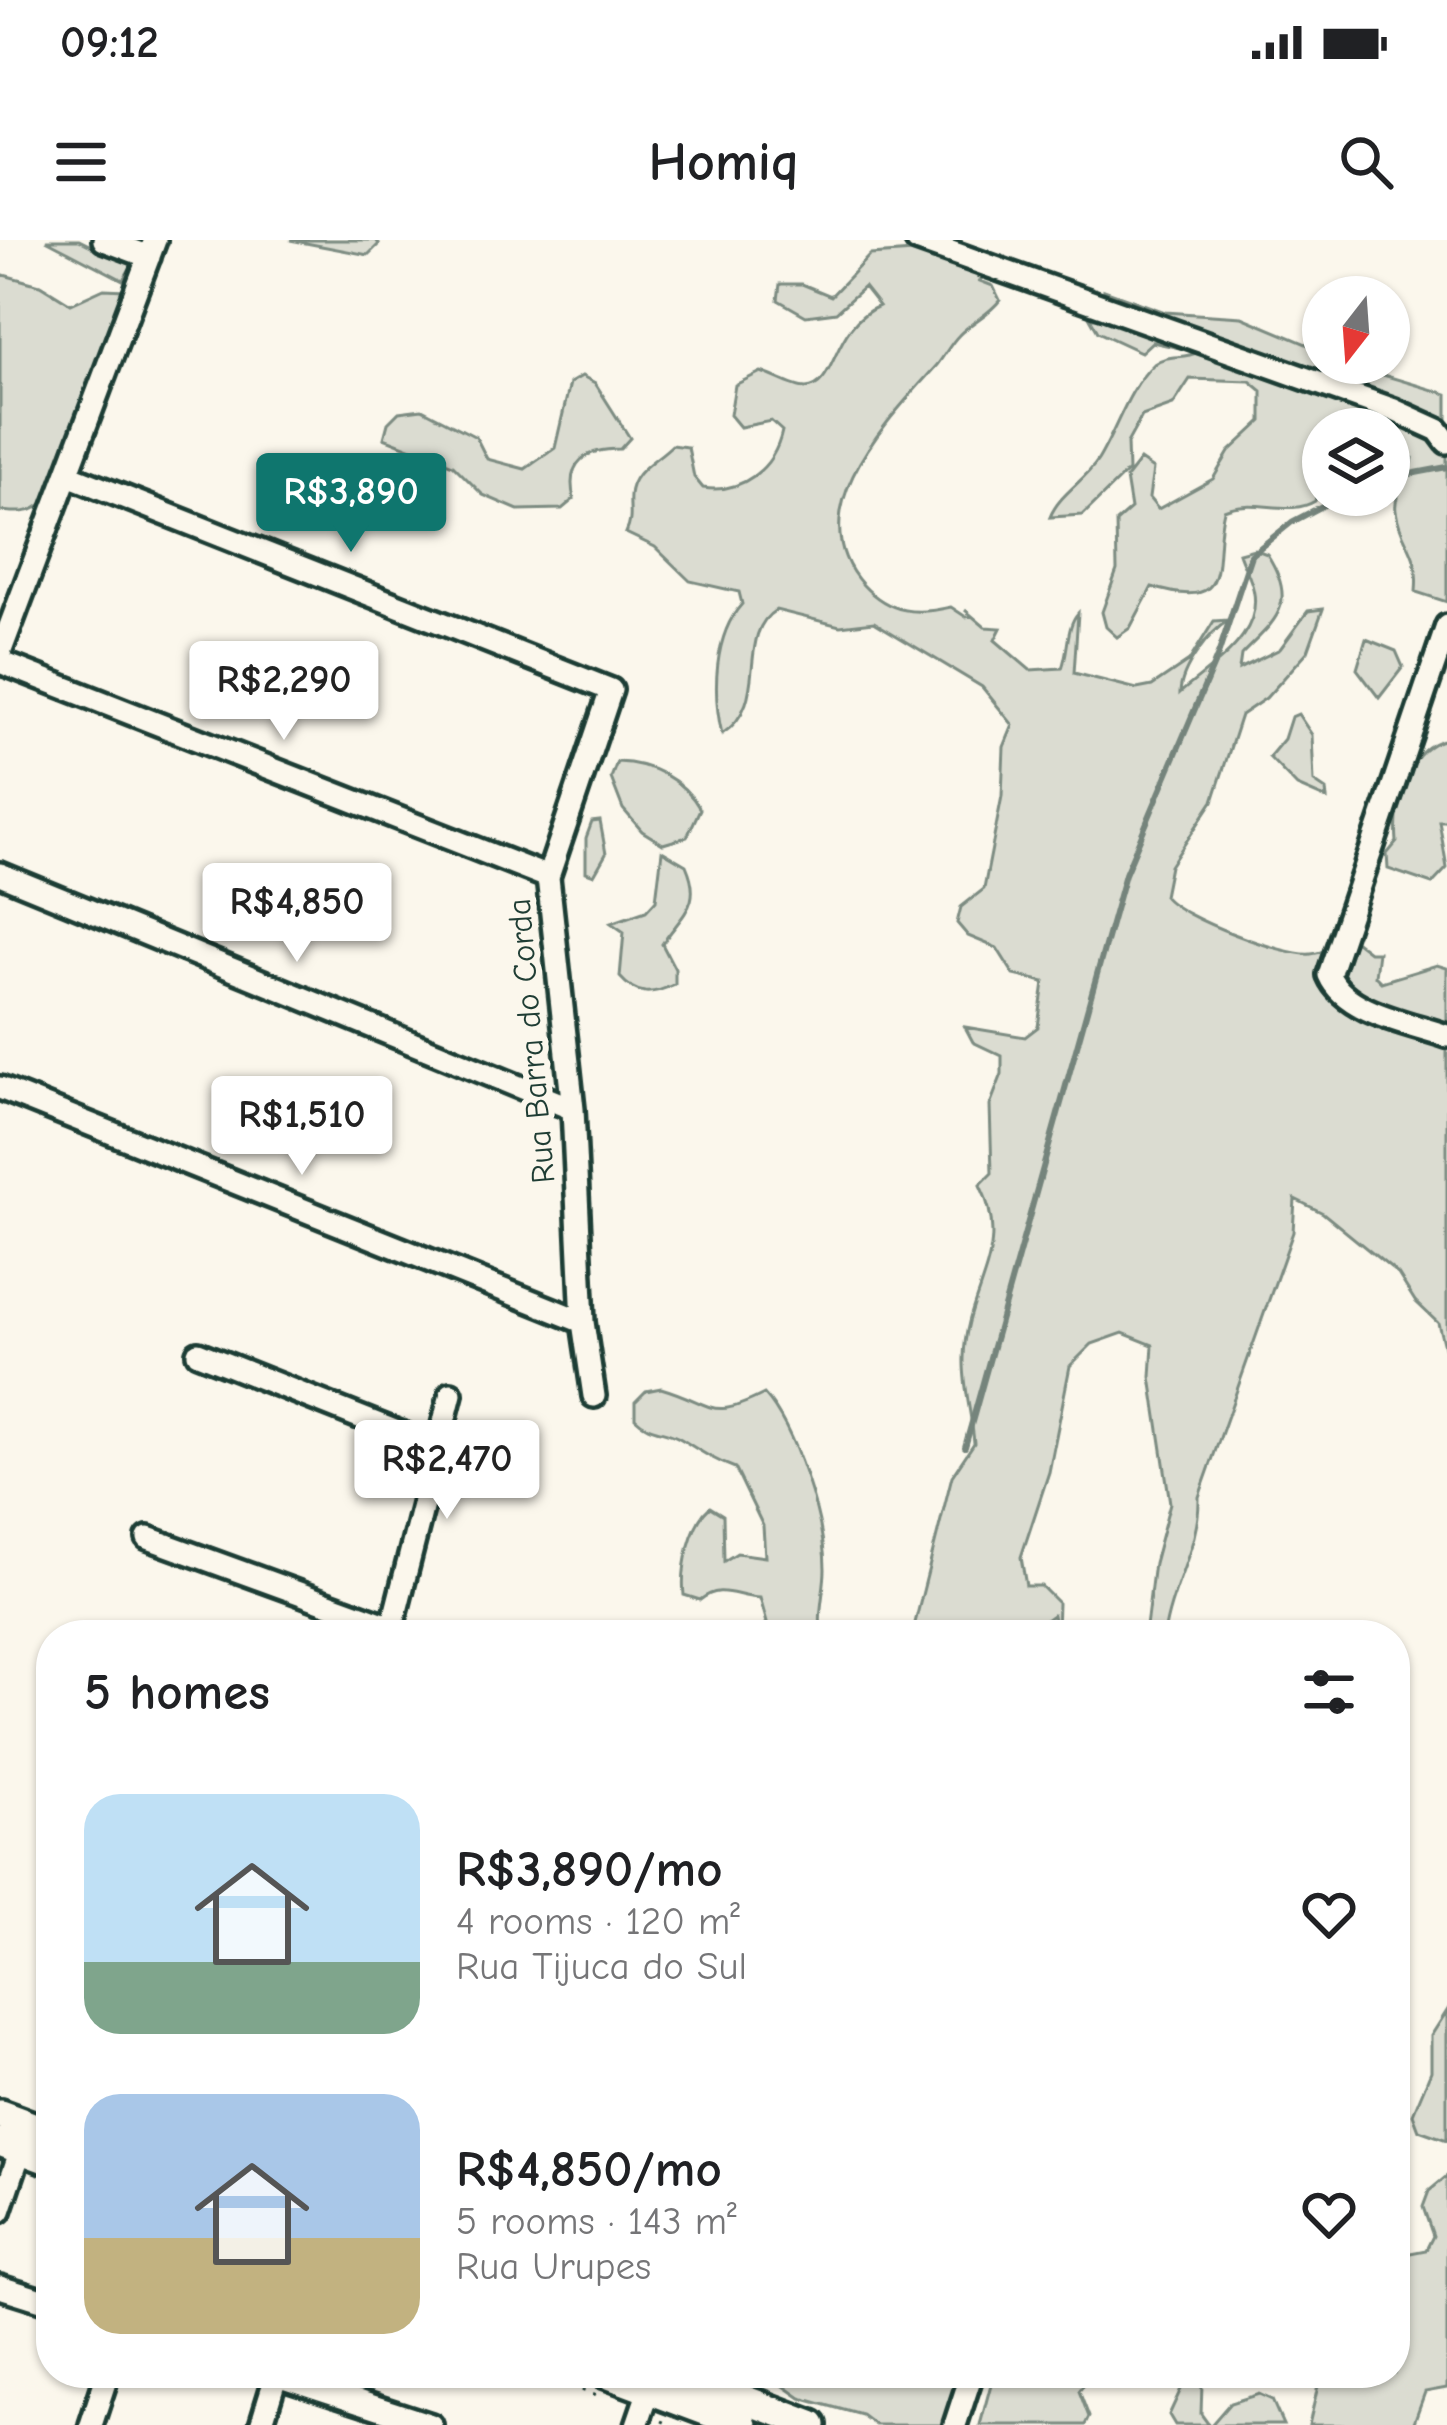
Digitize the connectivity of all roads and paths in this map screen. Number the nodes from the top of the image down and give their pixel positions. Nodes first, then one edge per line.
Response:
1 (104, 240) edge
2 (917, 240) edge
3 (152, 248) edge
4 (1447, 442) edge
5 (68, 475) junction
6 (1447, 626) edge
7 (0, 658) edge
8 (0, 874) edge
9 (548, 877) junction
10 (1447, 1036) edge
11 (0, 1088) edge
12 (573, 1109) junction
13 (583, 1322) junction
14 (198, 1353) dead end
15 (451, 1394) dead end
16 (594, 1396) dead end
17 (435, 1447) junction
18 (148, 1538) dead end
19 (362, 1620) edge
20 (394, 1620) edge
21 (0, 2114) edge
22 (36, 2127) edge
23 (10, 2146) edge
24 (0, 2211) edge
25 (0, 2287) edge
26 (36, 2298) edge
27 (103, 2388) edge
28 (271, 2388) edge
29 (319, 2388) edge
30 (644, 2388) edge
31 (715, 2388) edge
32 (967, 2388) edge
33 (649, 2390) junction
34 (431, 2424) edge
35 (91, 2425) edge
36 (261, 2425) edge
37 (637, 2425) edge
38 (743, 2425) edge
39 (812, 2425) edge
40 (955, 2425) edge

1 - 3 street
2 - 4 street
3 - 5 street
5 - 7 street
5 - 9 street, Rua Barra do Corda
6 - 10 street
7 - 9 street
8 - 12 street
9 - 12 street, Rua Barra do Corda
11 - 13 street
12 - 13 street, Rua Barra do Corda
13 - 16 street, Rua Barra do Corda
14 - 17 street
15 - 17 street
17 - 20 street
18 - 19 street
21 - 22 main road
23 - 24 street
25 - 26 street
27 - 35 street
28 - 36 street
29 - 34 street
30 - 33 main road
31 - 39 main road
32 - 40 street
33 - 37 street
33 - 38 main road

